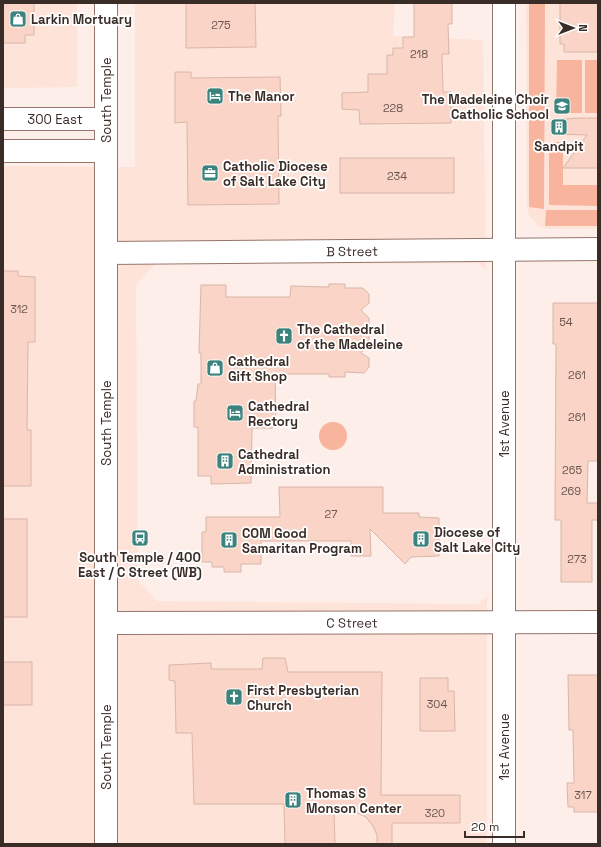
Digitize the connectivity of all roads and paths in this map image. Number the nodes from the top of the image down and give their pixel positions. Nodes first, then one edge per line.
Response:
1 (106, 3) edge
2 (504, 3) edge
3 (3, 119) edge
4 (106, 119) junction
5 (3, 151) edge
6 (106, 151) junction
7 (504, 249) junction
8 (598, 249) edge
9 (106, 253) junction
10 (504, 622) junction
11 (598, 622) edge
12 (106, 623) junction
13 (106, 844) edge
14 (504, 844) edge

1 - 4 street, South Temple
2 - 7 street, 1st Avenue
3 - 4 street, 300 East
4 - 6 street, South Temple
5 - 6 street
6 - 9 street, South Temple
7 - 8 street, B Street
7 - 9 street, B Street
7 - 10 street, 1st Avenue
9 - 12 street, South Temple
10 - 11 street, C Street
10 - 12 street, C Street
10 - 14 street, 1st Avenue
12 - 13 street, South Temple

